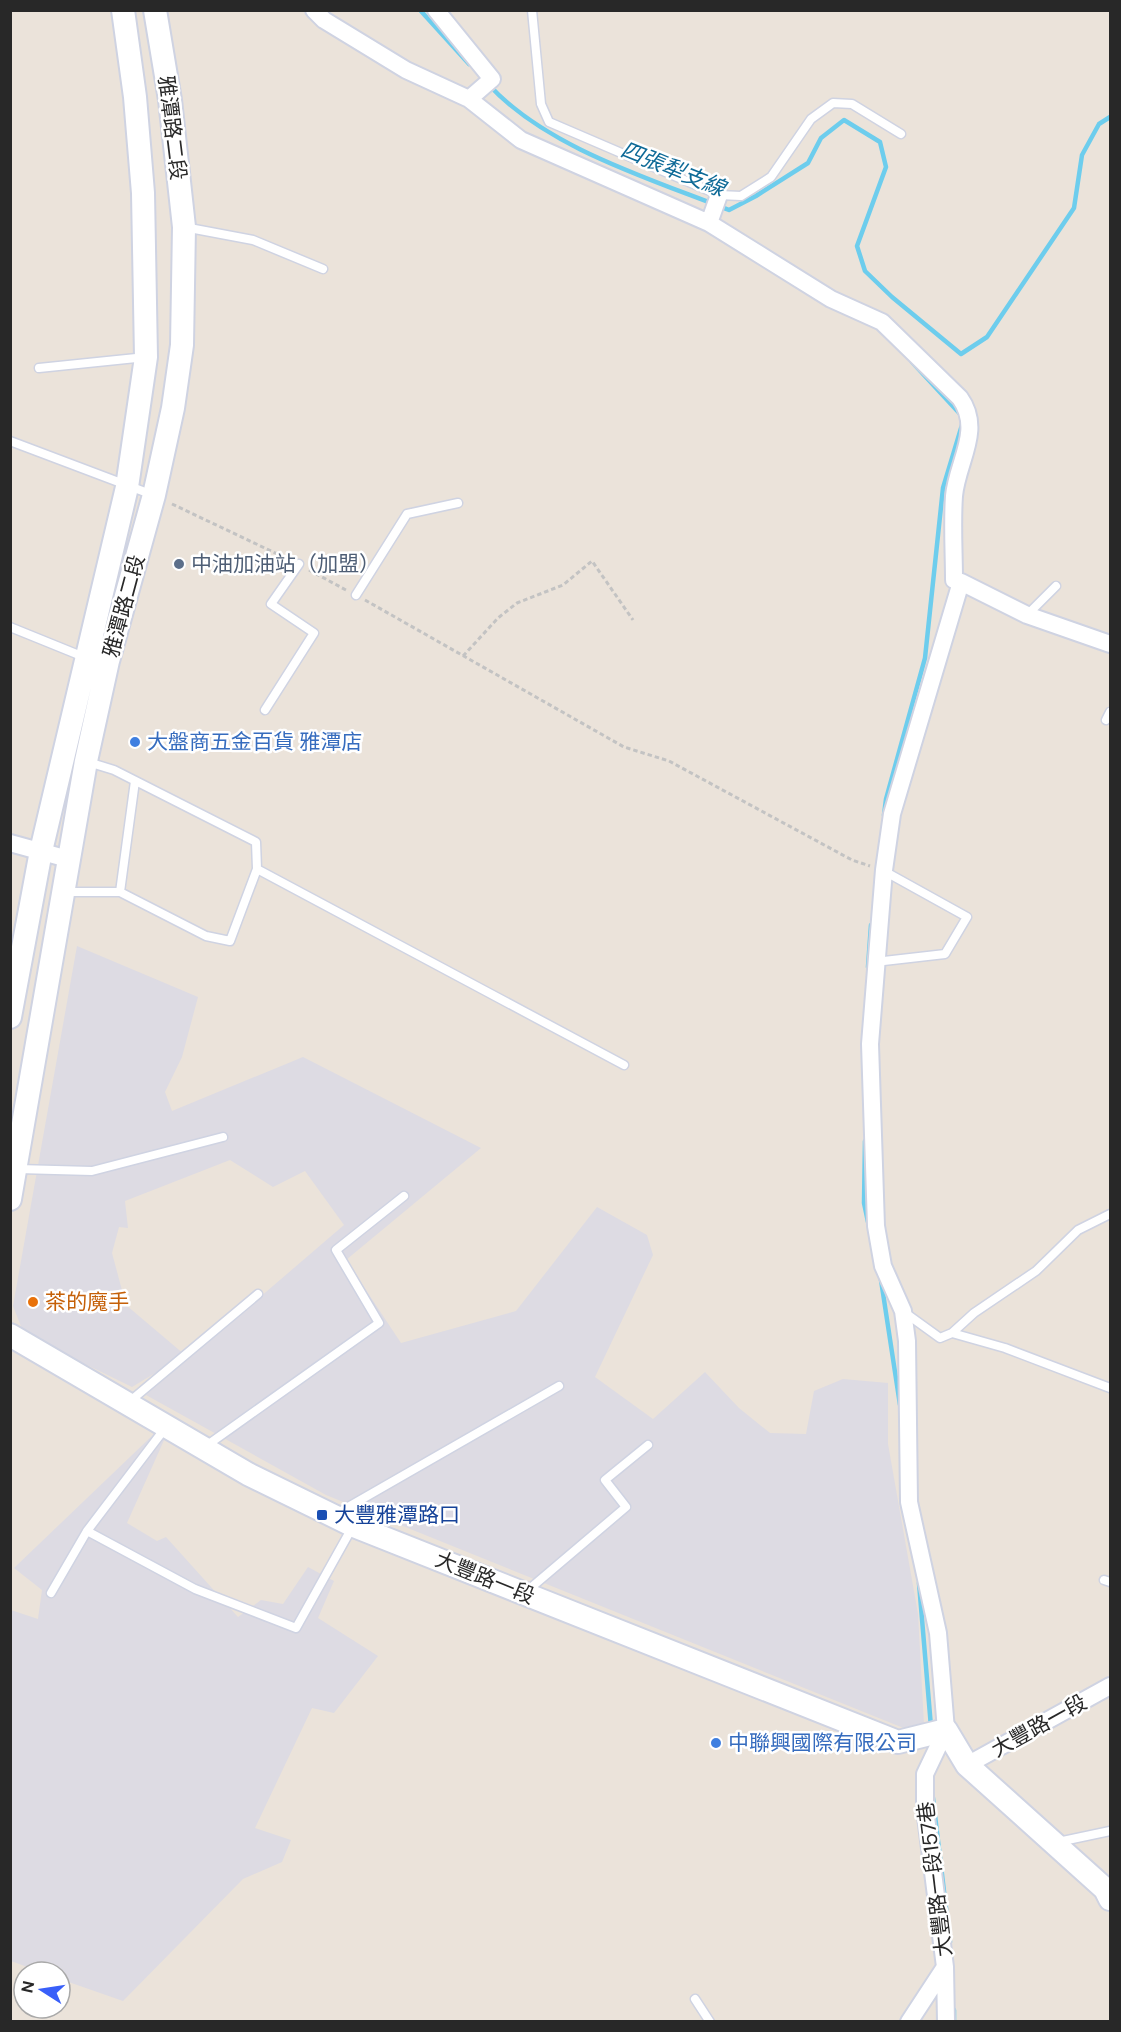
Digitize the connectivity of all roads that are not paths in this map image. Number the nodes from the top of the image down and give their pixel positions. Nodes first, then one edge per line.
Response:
1 (123, 10) edge
2 (155, 10) edge
3 (314, 10) edge
4 (436, 10) edge
5 (532, 10) edge
6 (469, 99) junction
7 (901, 134) dead end
8 (718, 195) junction
9 (709, 223) junction
10 (184, 227) junction
11 (323, 269) dead end
12 (146, 357) junction
13 (39, 368) dead end
14 (10, 441) edge
15 (127, 487) junction
16 (154, 495) junction
17 (458, 503) dead end
18 (299, 564) road end
19 (961, 582) junction
20 (1056, 586) dead end
21 (356, 595) road end
22 (1027, 615) junction
23 (10, 627) edge
24 (1110, 644) edge
25 (85, 658) junction
26 (108, 661) junction
27 (265, 710) dead end
28 (86, 761) junction
29 (135, 781) junction
30 (10, 843) edge
31 (42, 851) junction
32 (68, 859) junction
33 (257, 869) junction
34 (884, 870) junction
35 (64, 892) junction
36 (120, 892) junction
37 (875, 962) junction
38 (31, 964) edge
39 (10, 1017) edge
40 (624, 1065) dead end
41 (223, 1137) dead end
42 (15, 1168) junction
43 (404, 1196) dead end
44 (10, 1199) edge
45 (1110, 1214) edge
46 (258, 1294) dead end
47 (903, 1311) junction
48 (952, 1333) junction
49 (10, 1335) edge
50 (559, 1386) dead end
51 (1110, 1388) edge
52 (127, 1404) junction
53 (165, 1427) junction
54 (648, 1445) dead end
55 (203, 1448) junction
56 (333, 1516) junction
57 (354, 1526) junction
58 (87, 1531) junction
59 (51, 1593) dead end
60 (524, 1594) junction
61 (1110, 1686) edge
62 (946, 1730) junction
63 (967, 1765) junction
64 (1110, 1831) edge
65 (1055, 1843) junction
66 (1110, 1899) edge
67 (945, 1967) junction
68 (695, 2000) dead end
69 (710, 2022) edge
70 (909, 2022) edge
71 (946, 2022) edge

1 - 12 street, 雅潭路二段
2 - 10 street, 雅潭路二段
3 - 6 street
4 - 6 street
5 - 8 lane
6 - 9 street
7 - 8 lane
8 - 9 street
9 - 19 street
10 - 11 lane
10 - 16 street, 雅潭路二段
12 - 13 lane
12 - 15 street, 雅潭路二段
14 - 15 lane
15 - 16 lane
15 - 25 street, 雅潭路二段
16 - 26 street, 雅潭路二段
17 - 21 lane
18 - 27 lane
19 - 22 street
19 - 34 street
20 - 22 lane
22 - 24 street
23 - 25 lane
25 - 26 lane
25 - 31 street, 雅潭路二段
26 - 28 street, 雅潭路二段
28 - 29 lane
28 - 32 street, 雅潭路二段
29 - 33 lane
29 - 36 lane
30 - 31 street
31 - 32 street
31 - 38 street, 雅潭路二段
32 - 35 street, 雅潭路二段
33 - 36 lane
33 - 40 lane
34 - 37 street
34 - 37 lane
35 - 36 lane
35 - 38 street, 雅潭路二段
37 - 47 street
38 - 39 street, 雅潭路二段
38 - 42 street, 雅潭路二段
41 - 42 lane
42 - 44 street, 雅潭路二段
43 - 55 lane
45 - 48 lane
46 - 52 lane
47 - 48 lane
47 - 62 street
48 - 51 lane
49 - 52 street, 大豐路一段
50 - 56 lane
52 - 53 street, 大豐路一段
53 - 55 street, 大豐路一段
53 - 58 lane
54 - 60 lane
55 - 56 street, 大豐路一段
56 - 57 street, 大豐路一段
57 - 58 lane
57 - 60 street, 大豐路一段
58 - 59 lane
60 - 62 street, 大豐路一段
61 - 63 street, 大豐路一段
62 - 63 street, 大豐路一段
62 - 67 street, 大豐路一段157巷
63 - 65 street, 大豐路一段
64 - 65 lane
65 - 66 street, 大豐路一段
67 - 70 street, 大豐路一段157巷
67 - 71 street
68 - 69 lane

